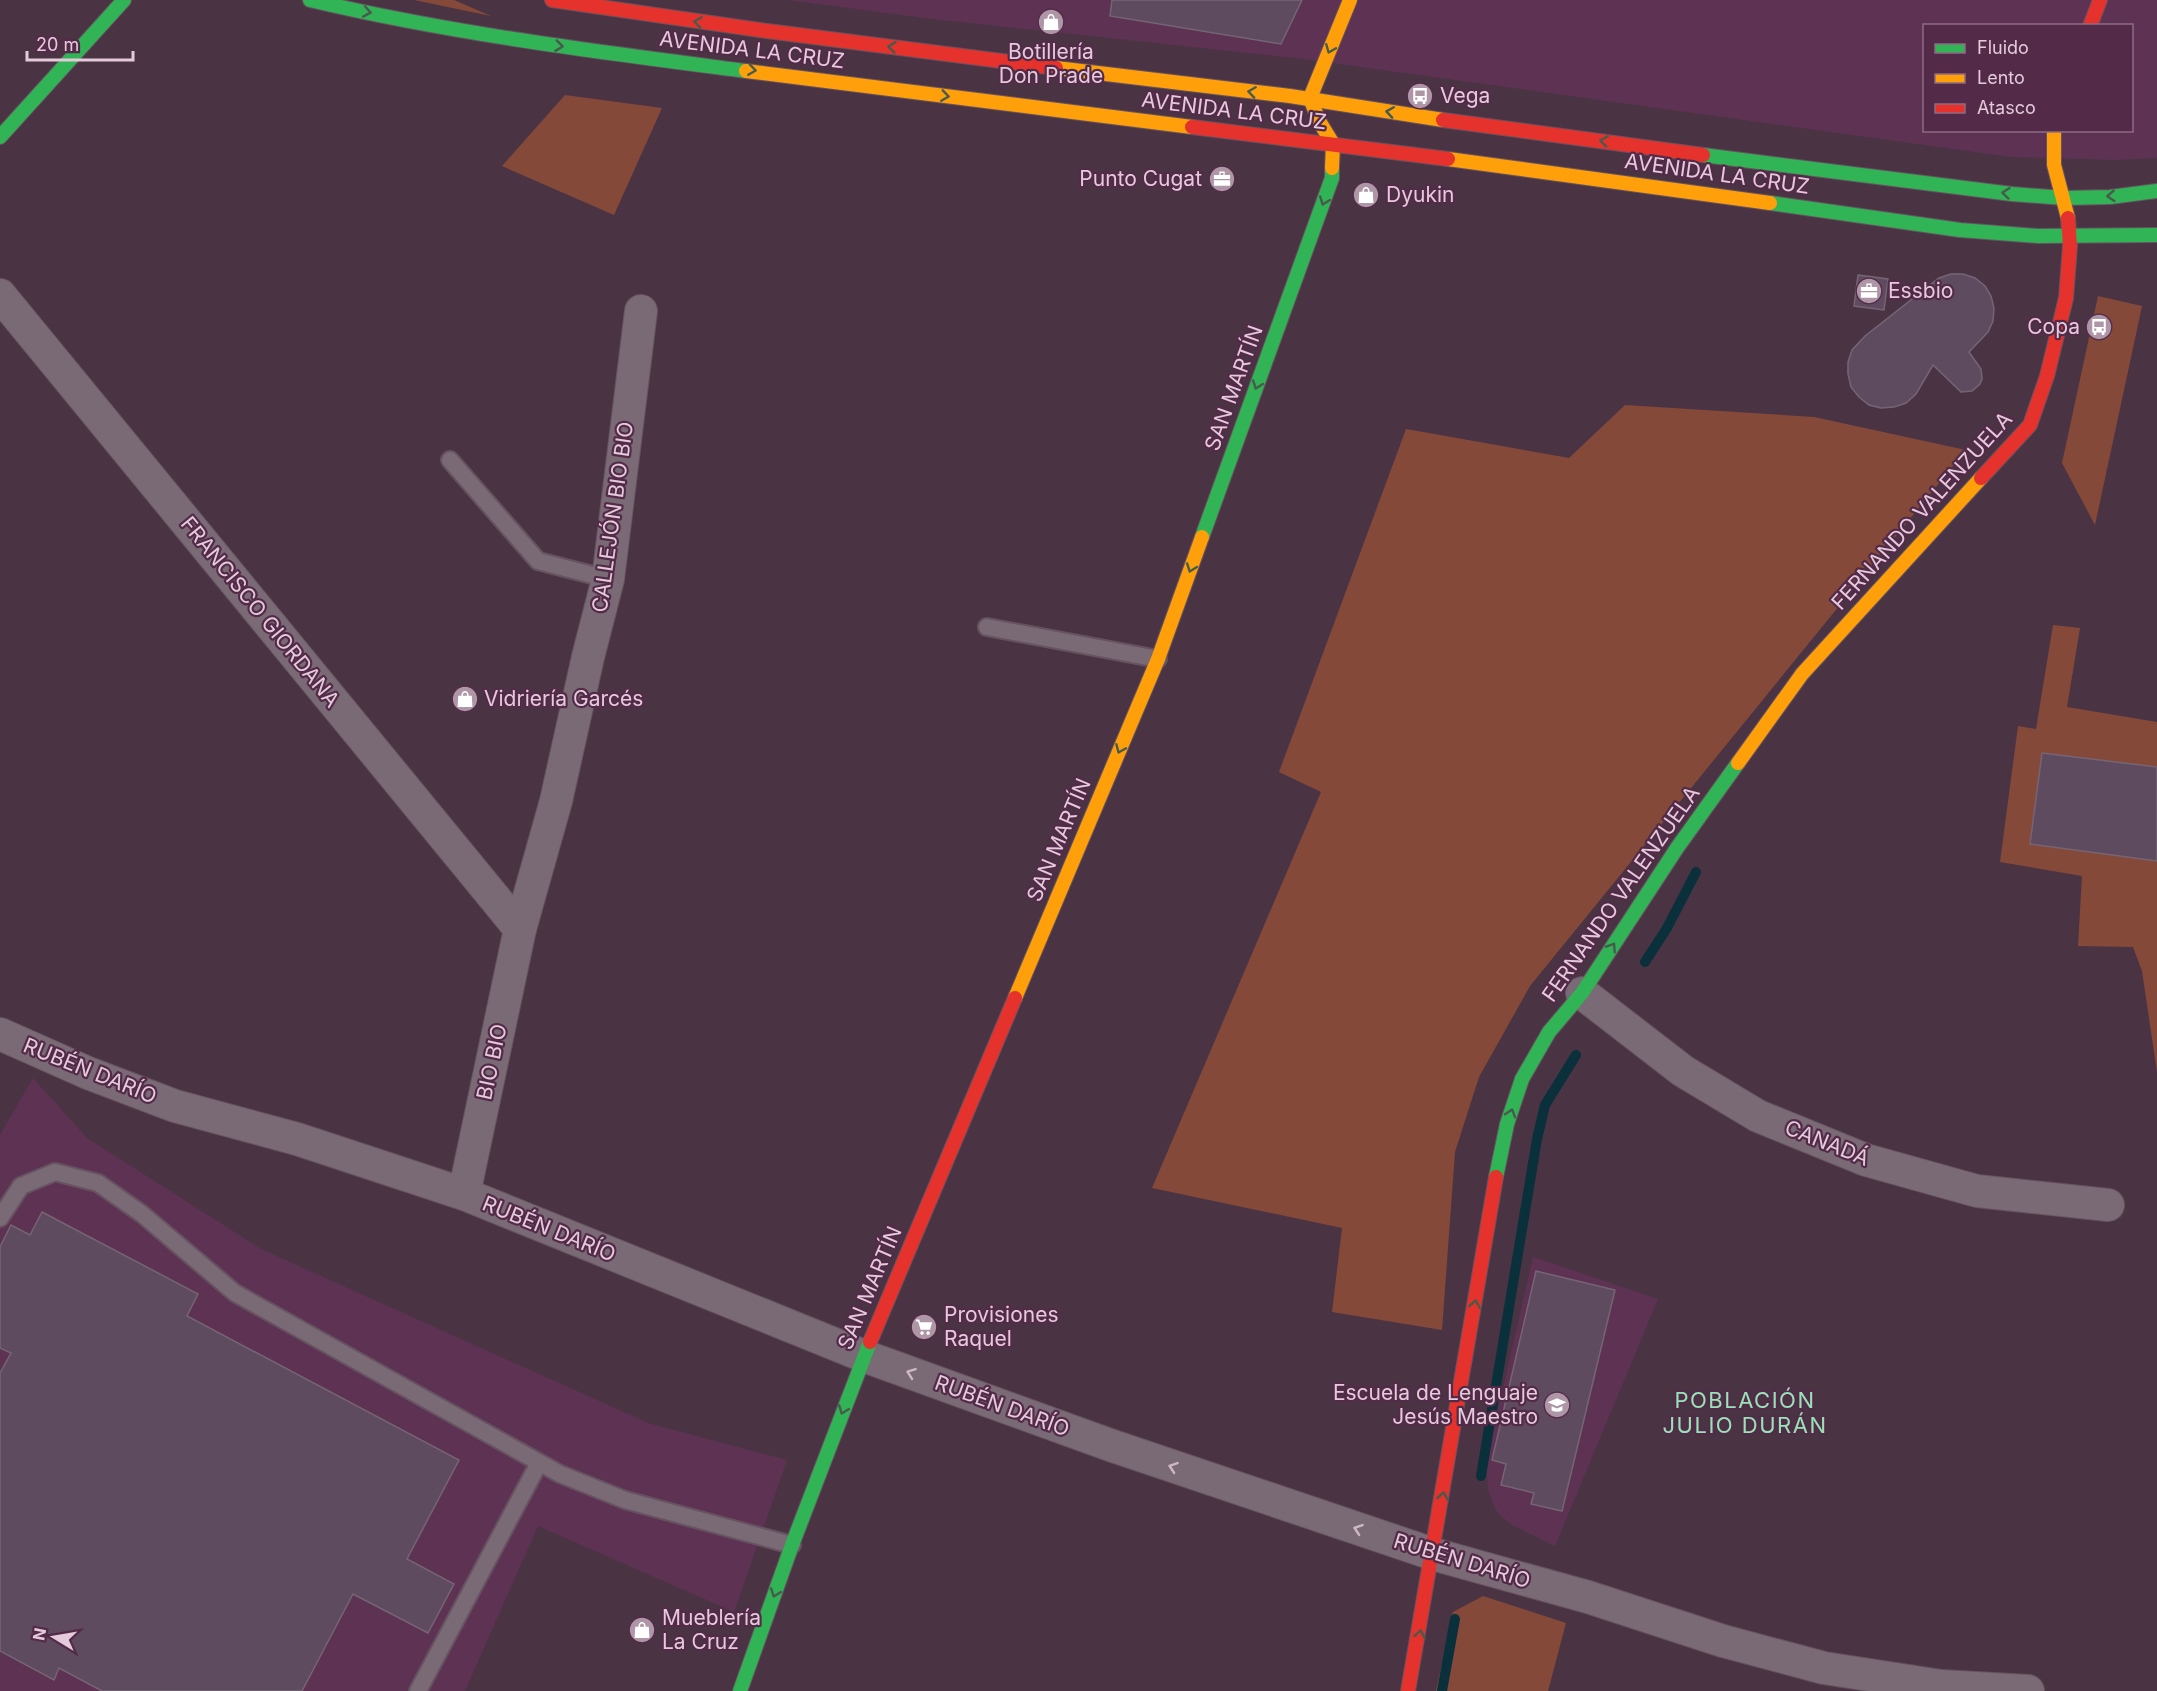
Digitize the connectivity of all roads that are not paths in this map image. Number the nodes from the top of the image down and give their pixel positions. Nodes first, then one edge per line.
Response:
1 (124, 0) edge
2 (309, 0) edge
3 (552, 0) edge
4 (1350, 0) edge
5 (2100, 0) edge
6 (345, 4) edge
7 (2091, 24) edge
8 (1310, 98) junction
9 (2054, 132) edge
10 (0, 137) edge
11 (1333, 144) junction
12 (2157, 191) edge
13 (2064, 198) junction
14 (2157, 235) edge
15 (2068, 236) junction
16 (0, 295) edge
17 (641, 311) dead end
18 (450, 460) dead end
19 (608, 579) junction
20 (987, 627) dead end
21 (1158, 659) junction
22 (520, 929) junction
23 (1582, 993) junction
24 (0, 1034) edge
25 (464, 1194) junction
26 (2108, 1205) dead end
27 (0, 1218) edge
28 (864, 1356) junction
29 (539, 1463) junction
30 (792, 1545) junction
31 (1434, 1554) junction
32 (418, 1691) edge
33 (740, 1691) edge
34 (1408, 1691) edge
35 (2028, 1691) edge

1 - 10 main road
2 - 6 main road, AVENIDA LA CRUZ
8 -> 3 main road, AVENIDA LA CRUZ
4 -> 8 main road
5 - 7 main road
6 -> 11 main road, AVENIDA LA CRUZ
8 - 11 main road
13 -> 8 main road, AVENIDA LA CRUZ
9 - 13 main road, FERNANDO VALENZUELA
11 - 15 main road, AVENIDA LA CRUZ
11 -> 21 main road, SAN MARTÍN
12 -> 13 main road, AVENIDA LA CRUZ
13 - 15 main road, FERNANDO VALENZUELA
14 - 15 main road, AVENIDA LA CRUZ
23 -> 15 main road, FERNANDO VALENZUELA
16 - 22 street, FRANCISCO GIORDANA
17 - 19 street, CALLEJÓN BIO BIO
18 - 19 lane
19 - 22 street, CALLEJÓN BIO BIO
20 - 21 lane
21 -> 28 main road, SAN MARTÍN
22 - 25 street, BIO BIO
23 - 26 street, CANADÁ
31 -> 23 main road, FERNANDO VALENZUELA
24 - 25 street, RUBÉN DARÍO
25 - 28 street, RUBÉN DARÍO
27 - 29 lane
28 -> 30 main road, SAN MARTÍN
31 -> 28 street, RUBÉN DARÍO
29 - 30 lane
29 - 32 lane
30 -> 33 main road, SAN MARTÍN
34 -> 31 main road, FERNANDO VALENZUELA
31 - 35 street, RUBÉN DARÍO

